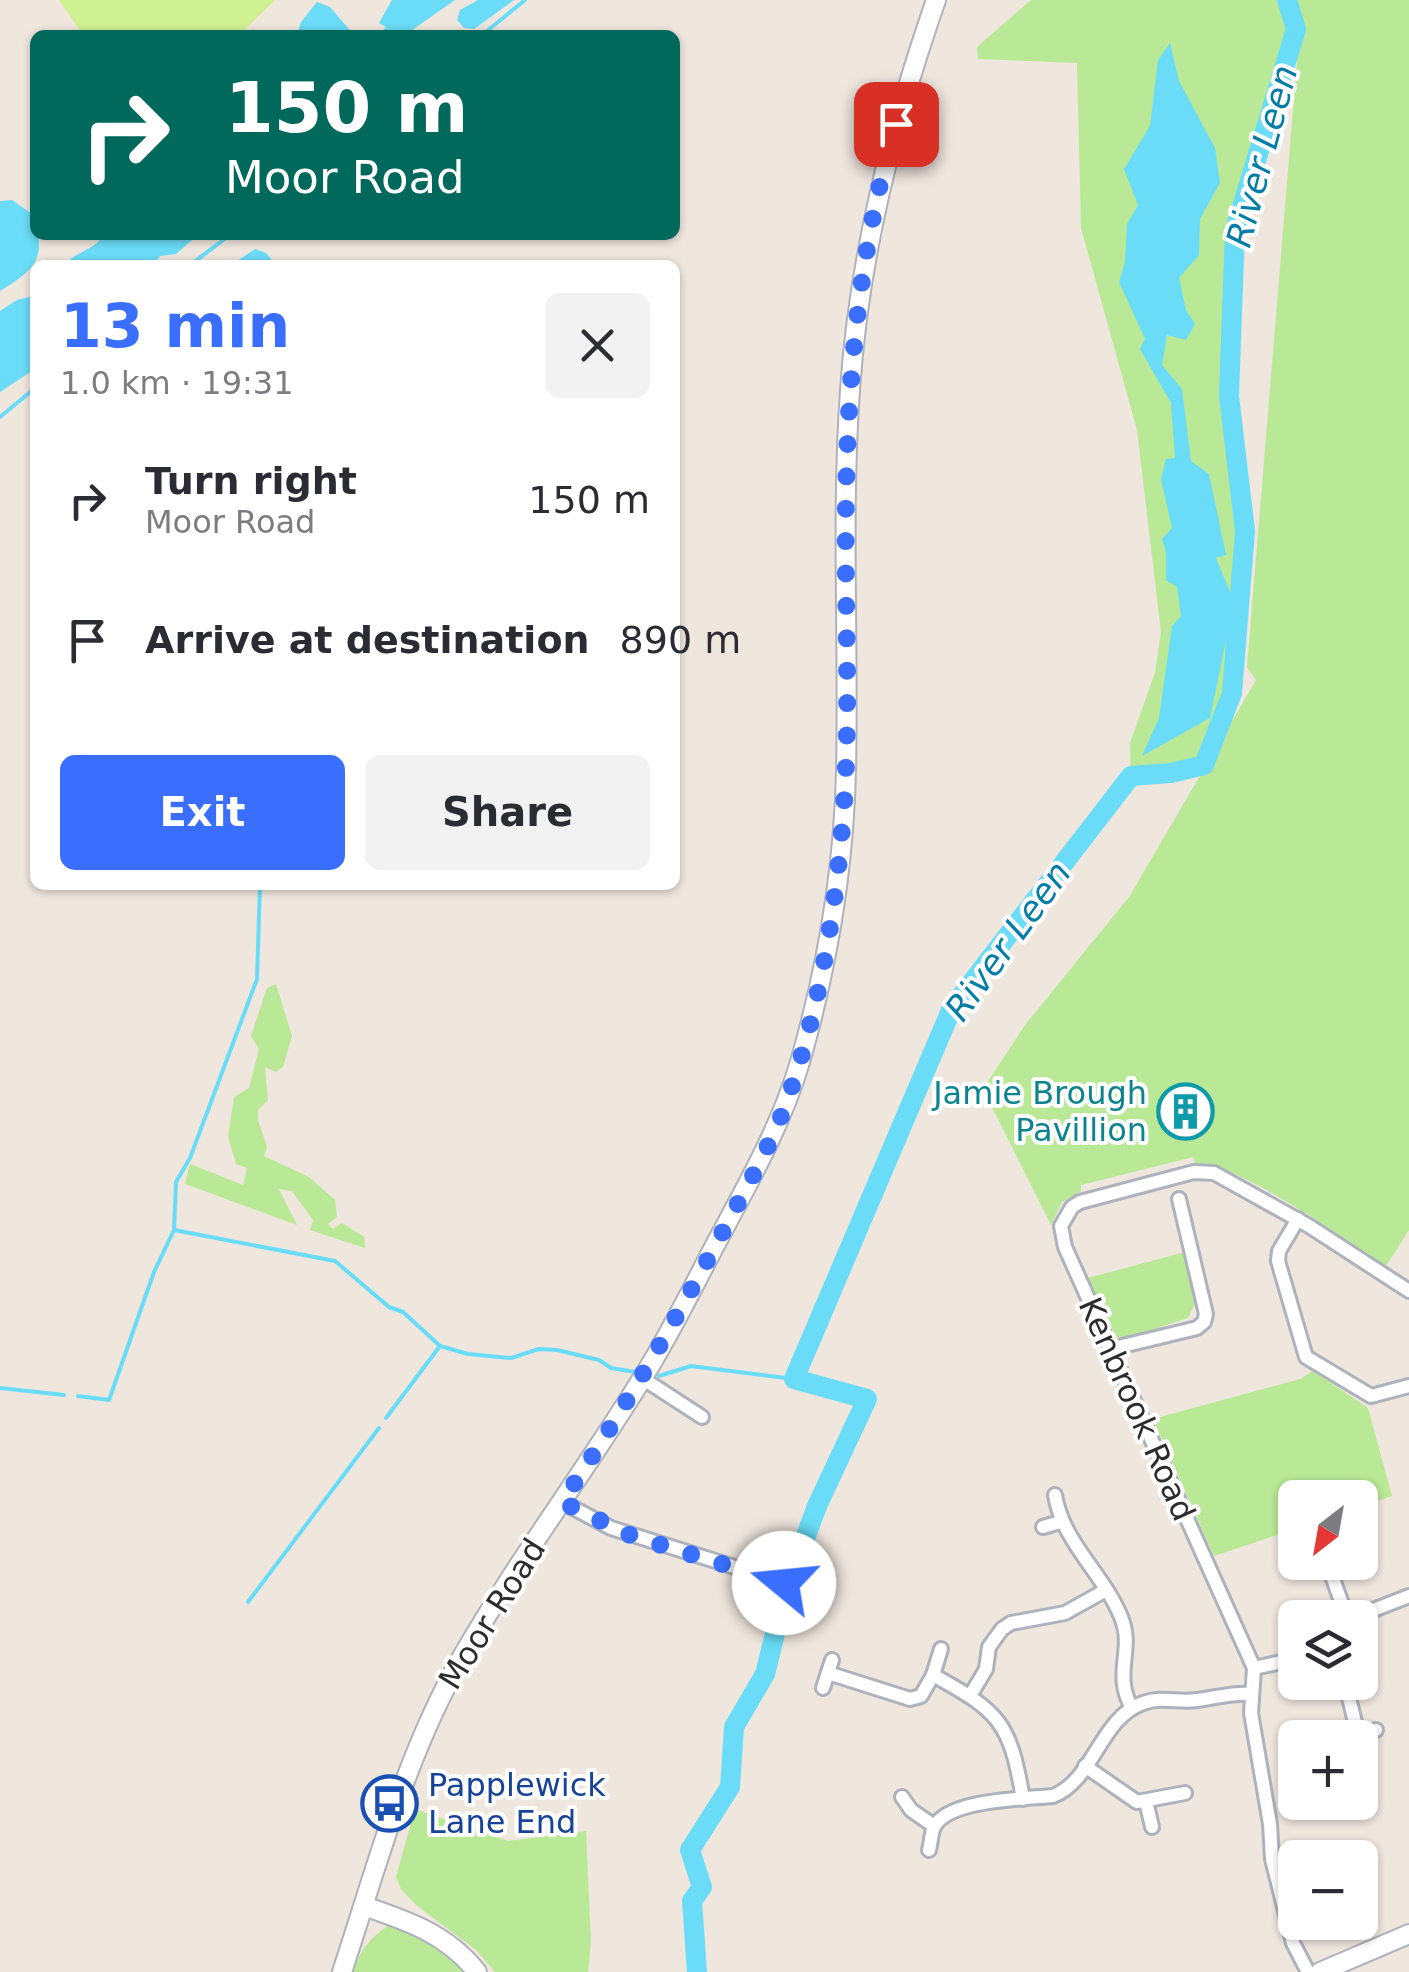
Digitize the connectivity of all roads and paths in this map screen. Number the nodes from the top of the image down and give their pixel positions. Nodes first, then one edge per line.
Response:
1 (936, 0) edge
2 (1179, 1199) dead end
3 (1298, 1219) junction
4 (1409, 1290) edge
5 (1110, 1348) junction
6 (642, 1378) junction
7 (1409, 1386) edge
8 (702, 1416) dead end
9 (1055, 1495) dead end
10 (562, 1502) junction
11 (1060, 1522) junction
12 (1044, 1527) dead end
13 (784, 1583) dead end
14 (1106, 1590) junction
15 (1409, 1596) edge
16 (1378, 1608) edge
17 (941, 1649) dead end
18 (1278, 1662) edge
19 (1254, 1668) junction
20 (932, 1674) junction
21 (823, 1688) dead end
22 (1251, 1694) junction
23 (970, 1696) junction
24 (1132, 1708) junction
25 (1084, 1766) junction
26 (1184, 1793) dead end
27 (902, 1798) dead end
28 (1023, 1799) junction
29 (1146, 1801) junction
30 (934, 1826) junction
31 (1152, 1826) dead end
32 (930, 1850) dead end
33 (364, 1906) junction
34 (1409, 1934) edge
35 (342, 1972) edge
36 (477, 1972) edge
37 (1308, 1972) edge
38 (1320, 1972) edge

1 - 6 main road, Moor Road
2 - 5 street
3 - 4 street, Kenbrook Road
3 - 5 street, Kenbrook Road
3 - 7 street
5 - 19 street, Kenbrook Road
6 - 8 street
6 - 10 main road, Moor Road
9 - 11 street
10 - 13 street
10 - 33 main road, Moor Road
11 - 12 street
11 - 14 street
14 - 23 street
14 - 24 street
15 - 16 street
17 - 20 street
18 - 19 street
19 - 22 street
20 - 21 street
20 - 23 street
22 - 24 street
22 - 37 street
23 - 28 street
24 - 25 street
25 - 28 street
25 - 29 street
26 - 29 street
27 - 30 street
28 - 30 street
29 - 31 street
30 - 32 street
33 - 35 main road, Moor Road
33 - 36 main road
34 - 38 main road

